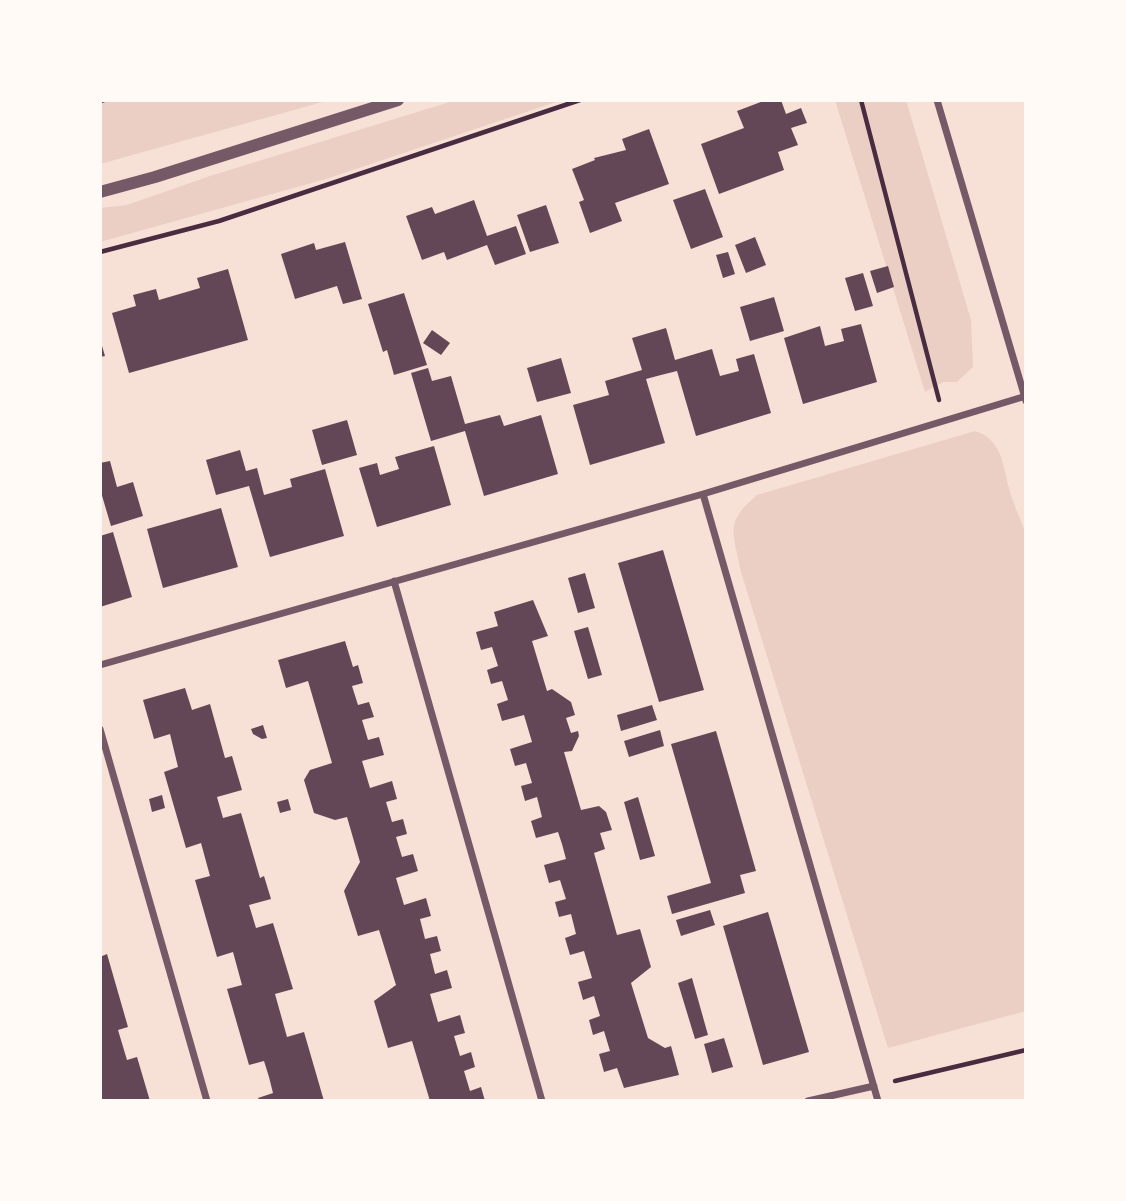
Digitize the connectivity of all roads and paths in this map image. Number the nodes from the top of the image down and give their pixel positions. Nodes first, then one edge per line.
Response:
1 (398, 100) edge
2 (580, 100) edge
3 (861, 100) edge
4 (937, 100) edge
5 (100, 192) edge
6 (100, 252) edge
7 (1026, 398) edge
8 (944, 421) junction
9 (703, 494) junction
10 (394, 581) junction
11 (100, 665) edge
12 (100, 729) edge
13 (1026, 1050) edge
14 (874, 1086) junction
15 (207, 1101) edge
16 (542, 1101) edge
17 (808, 1101) edge
18 (878, 1101) edge

1 - 5 street
2 - 6 path
3 - 8 path
4 - 7 street
7 - 8 street
8 - 9 street
9 - 10 street
9 - 14 street
10 - 11 street
10 - 16 street
12 - 15 street
13 - 14 path
14 - 17 street
14 - 18 street

